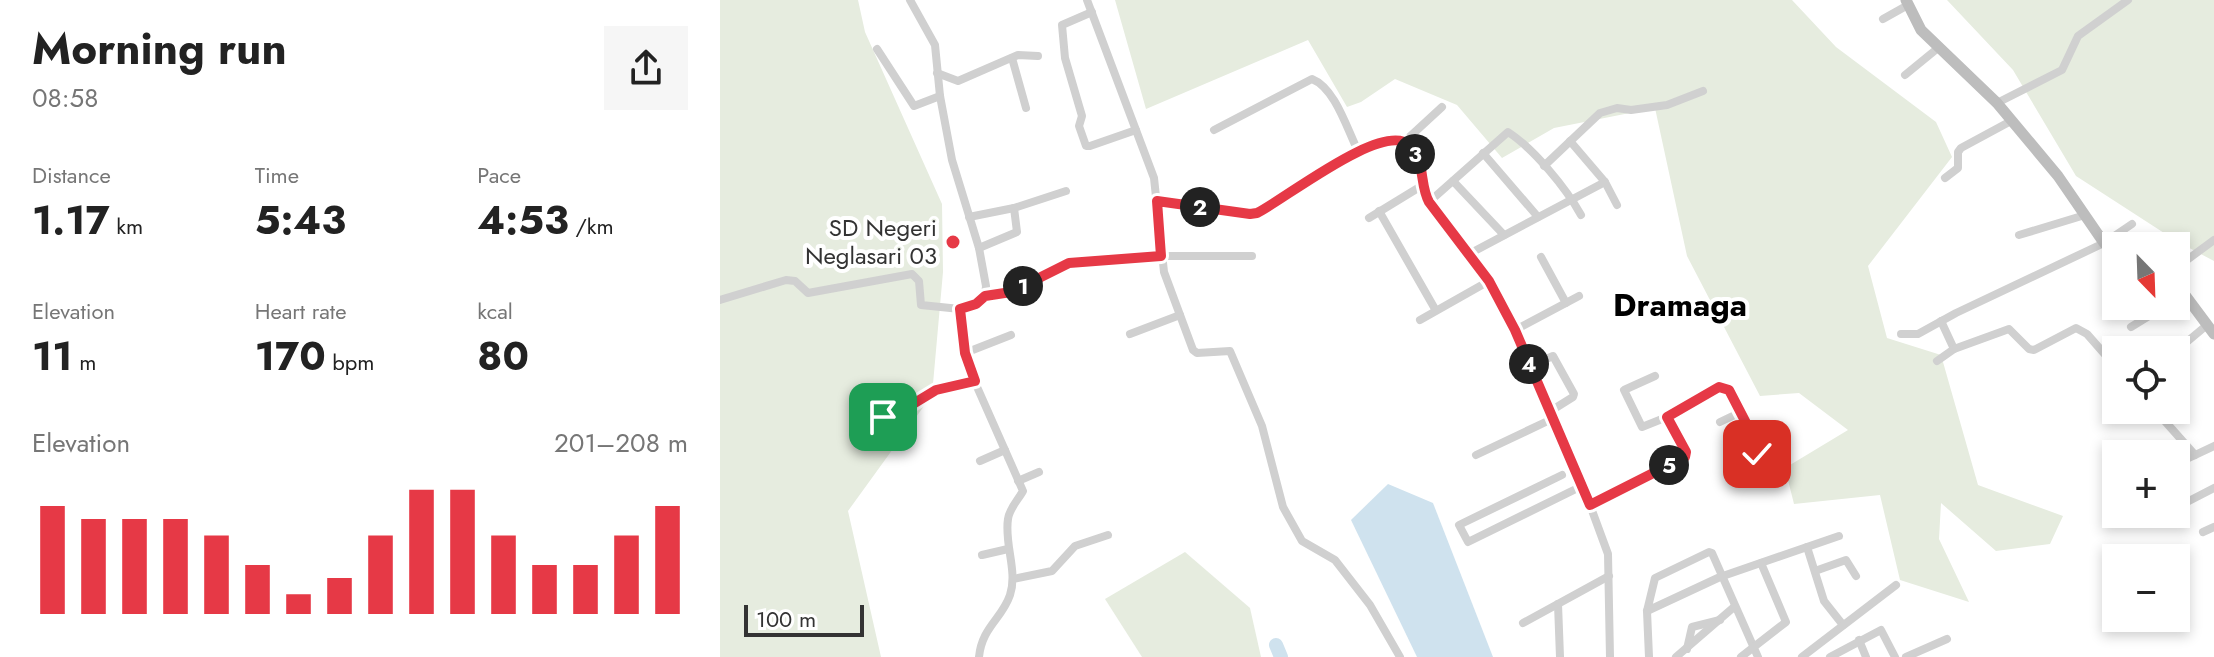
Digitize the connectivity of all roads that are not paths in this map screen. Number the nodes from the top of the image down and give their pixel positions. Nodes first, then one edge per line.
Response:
1 (910, 0) edge
2 (1087, 0) edge
3 (2128, 0) edge
4 (1907, 2) edge
5 (1092, 12) junction
6 (1883, 19) dead end
7 (1938, 48) junction
8 (877, 49) dead end
9 (1038, 56) dead end
10 (1012, 58) junction
11 (937, 73) junction
12 (1905, 75) dead end
13 (1703, 91) dead end
14 (940, 96) junction
15 (1997, 103) junction
16 (1442, 107) dead end
17 (1026, 108) dead end
18 (2011, 121) junction
19 (1136, 130) junction
20 (1214, 130) dead end
21 (1570, 141) junction
22 (1404, 142) junction
23 (1358, 151) junction
24 (1483, 153) junction
25 (1544, 166) junction
26 (1945, 178) dead end
27 (1453, 181) junction
28 (1605, 182) junction
29 (1423, 185) junction
30 (1066, 191) dead end
31 (1572, 199) junction
32 (1157, 201) junction
33 (1429, 202) junction
34 (1617, 205) dead end
35 (1014, 208) junction
36 (1379, 211) junction
37 (1581, 215) dead end
38 (2085, 215) junction
39 (969, 217) junction
40 (1538, 217) junction
41 (1369, 218) dead end
42 (2132, 224) dead end
43 (2120, 232) edge
44 (1504, 235) junction
45 (2019, 235) dead end
46 (2102, 240) edge
47 (2214, 240) edge
48 (2102, 244) edge
49 (979, 248) junction
50 (1467, 255) junction
51 (1161, 256) junction
52 (1252, 256) dead end
53 (1541, 257) dead end
54 (2190, 258) edge
55 (1489, 281) junction
56 (985, 296) junction
57 (1579, 296) dead end
58 (720, 300) edge
59 (1566, 303) junction
60 (2190, 306) edge
61 (960, 309) junction
62 (1435, 309) junction
63 (1180, 315) junction
64 (1420, 320) dead end
65 (2142, 320) edge
66 (1941, 321) junction
67 (2131, 327) dead end
68 (1515, 330) junction
69 (2211, 330) edge
70 (1130, 334) dead end
71 (1901, 334) dead end
72 (1011, 335) dead end
73 (2190, 343) edge
74 (1954, 349) junction
75 (2102, 351) edge
76 (965, 353) junction
77 (1937, 361) dead end
78 (1530, 366) junction
79 (1655, 376) dead end
80 (975, 381) junction
81 (1741, 412) junction
82 (1551, 416) junction
83 (883, 417) dead end
84 (1667, 417) junction
85 (1720, 422) dead end
86 (2167, 424) edge
87 (1758, 446) junction
88 (2214, 446) edge
89 (1005, 450) junction
90 (1476, 455) dead end
91 (2195, 455) junction
92 (2190, 457) edge
93 (1744, 460) dead end
94 (980, 461) dead end
95 (1039, 472) dead end
96 (1562, 475) dead end
97 (1774, 477) dead end
98 (1018, 481) junction
99 (1582, 486) junction
100 (2214, 488) edge
101 (2190, 500) edge
102 (1590, 505) junction
103 (2214, 527) edge
104 (2203, 532) dead end
105 (1108, 535) dead end
106 (1839, 536) dead end
107 (1807, 547) junction
108 (1008, 549) junction
109 (982, 555) dead end
110 (1761, 563) junction
111 (1815, 571) junction
112 (1609, 576) junction
113 (1856, 576) dead end
114 (1720, 577) junction
115 (1013, 579) junction
116 (1896, 585) dead end
117 (1558, 604) junction
118 (1734, 607) junction
119 (1647, 611) junction
120 (1523, 623) dead end
121 (1843, 625) junction
122 (1947, 639) dead end
123 (1859, 640) junction
124 (1754, 647) junction
125 (1808, 655) edge
126 (979, 657) edge
127 (1400, 657) edge
128 (1560, 657) edge
129 (1610, 657) edge
130 (1649, 657) edge
131 (1676, 657) edge
132 (1741, 657) edge
133 (1758, 657) edge
134 (1830, 657) edge
135 (1866, 657) edge
136 (1895, 657) edge
137 (1906, 657) edge

1 - 11 street
2 - 5 street
3 - 15 street
4 - 6 street
4 - 7 street
5 - 19 street
5 - 19 street
7 - 12 street
7 - 15 street
8 - 14 street
9 - 10 street
10 - 11 street
10 - 17 street
11 - 14 street
13 - 21 street
14 - 39 street
15 - 18 street
16 - 22 street
18 - 26 street
18 - 38 street
19 - 32 street
20 - 23 street
21 - 25 street
21 - 28 street
22 - 23 street
22 - 29 street
23 - 32 street
24 - 25 street
24 - 27 street
24 - 40 street
25 - 31 street
27 - 33 street
27 - 44 street
28 - 31 street
28 - 34 street
29 - 33 street
29 - 36 street
30 - 35 street
31 - 37 street
31 - 40 street
32 - 51 street
33 - 50 street
35 - 39 street
35 - 49 street
36 - 41 street
36 - 62 street
38 - 45 street
38 - 46 street
39 - 49 street
40 - 44 street
42 - 43 street
44 - 50 street
47 - 54 street
48 - 66 street
49 - 56 street
50 - 55 street
51 - 52 street
51 - 56 street
51 - 63 street
53 - 59 street
55 - 62 street
55 - 68 street
56 - 61 street
57 - 59 street
58 - 61 street
59 - 68 street
60 - 69 street
61 - 76 street
62 - 64 street
63 - 70 street
63 - 127 street
65 - 67 street
66 - 71 street
66 - 74 street
68 - 78 street
69 - 73 street
72 - 76 street
74 - 75 street
74 - 77 street
76 - 80 street
78 - 82 street
78 - 82 street
79 - 84 street
80 - 83 street
80 - 89 street
81 - 84 street
81 - 85 street
81 - 87 street
82 - 90 street
82 - 99 street
84 - 102 street
86 - 91 street
87 - 93 street
87 - 97 street
88 - 91 street
89 - 94 street
89 - 98 street
91 - 92 street
95 - 98 street
96 - 99 street
98 - 108 street
99 - 102 street
100 - 101 street
102 - 112 street
103 - 104 street
105 - 115 street
106 - 107 street
107 - 110 street
107 - 111 street
108 - 109 street
108 - 115 street
110 - 114 street
110 - 124 street
111 - 113 street
111 - 121 street
112 - 117 street
112 - 129 street
114 - 118 street
114 - 119 street
114 - 119 street
115 - 126 street
116 - 121 street
117 - 120 street
117 - 128 street
118 - 124 street
118 - 131 street
119 - 130 street
121 - 125 street
122 - 137 street
123 - 134 street
123 - 135 street
123 - 136 street
124 - 132 street
124 - 133 street

